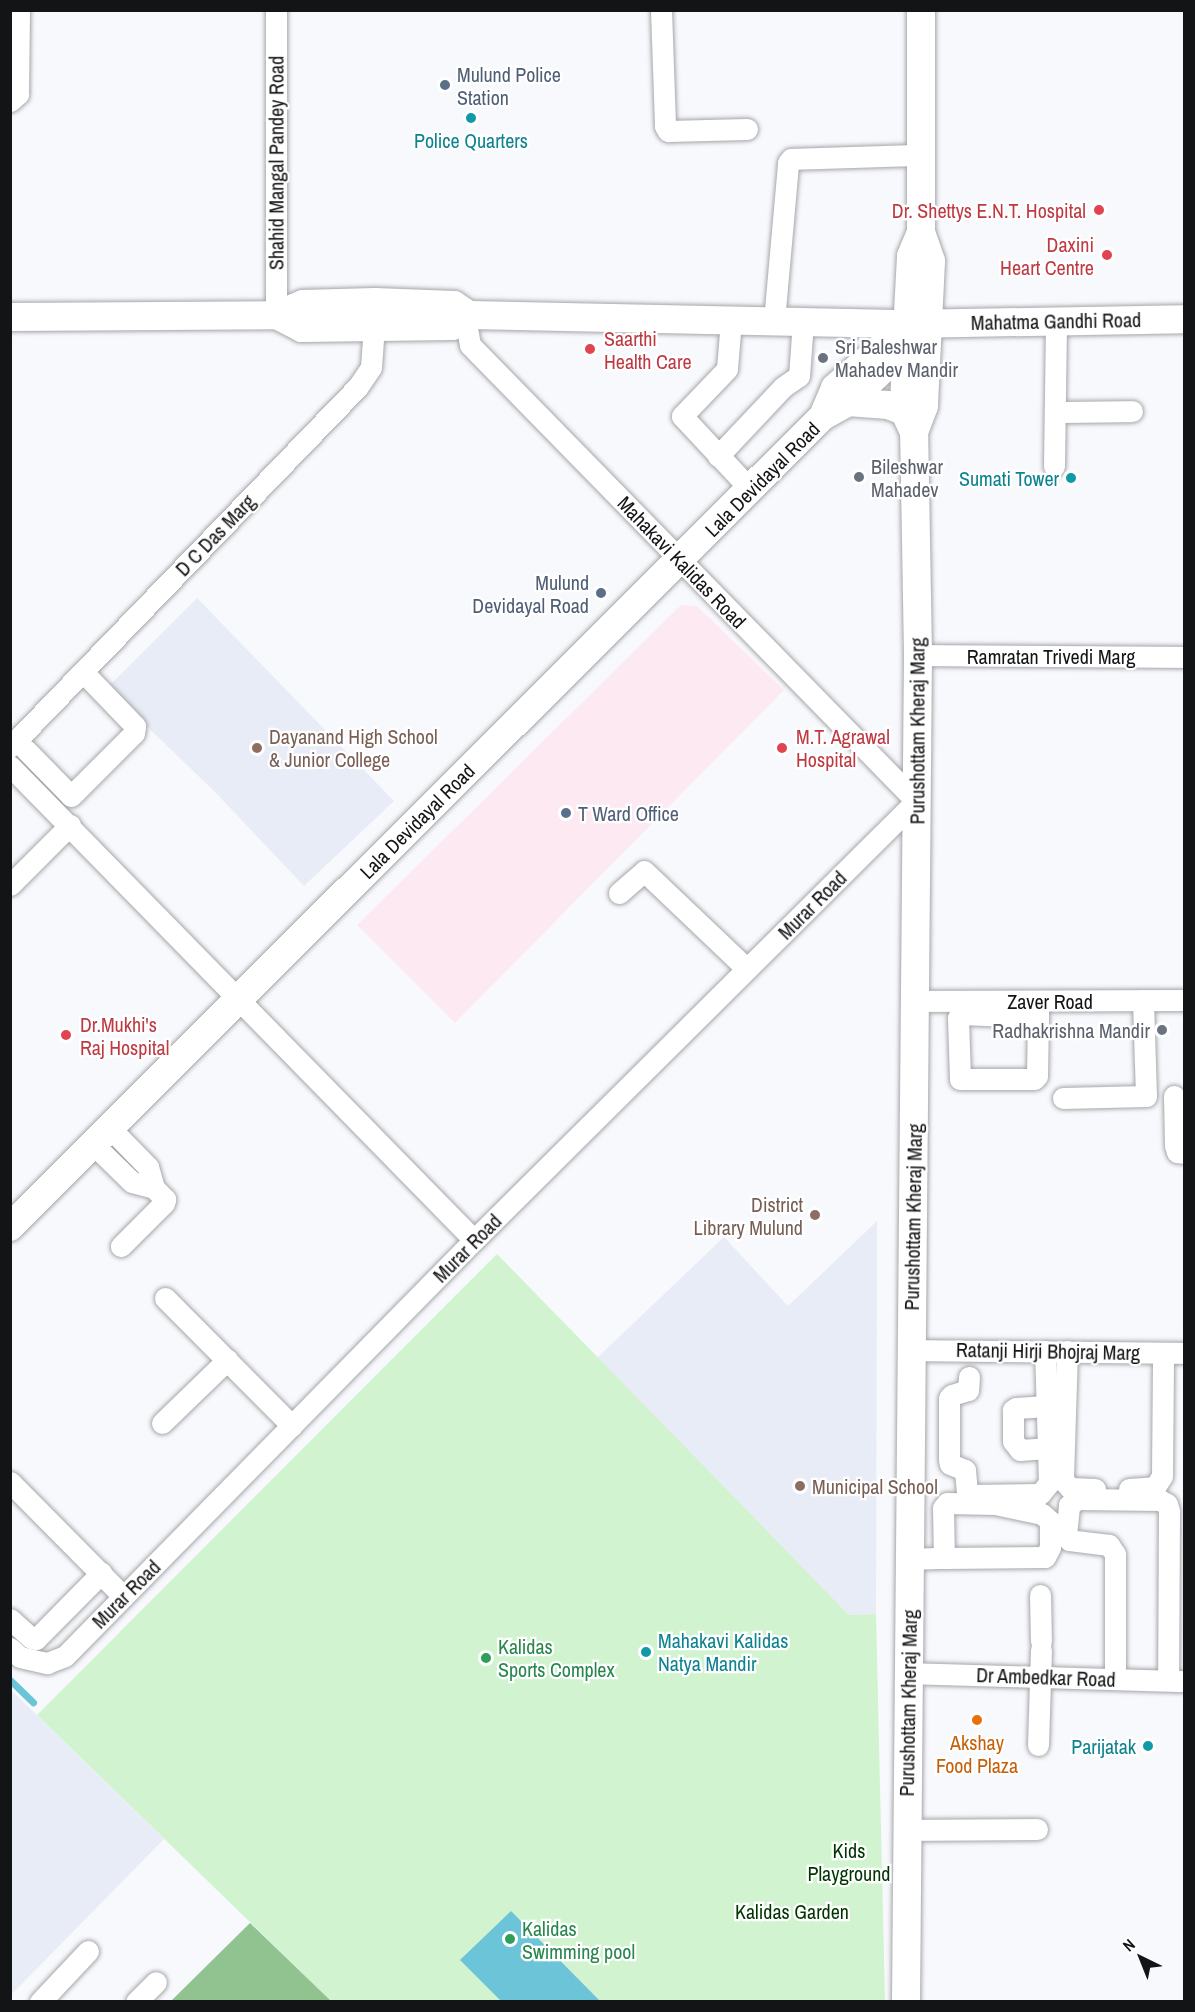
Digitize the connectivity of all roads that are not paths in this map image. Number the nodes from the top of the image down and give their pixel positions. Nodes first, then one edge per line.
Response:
1 (19, 10) edge
2 (276, 10) edge
3 (661, 10) edge
4 (921, 10) edge
5 (10, 101) edge
6 (747, 129) dead end
7 (921, 155) junction
8 (276, 315) junction
9 (375, 315) junction
10 (469, 315) junction
11 (10, 317) edge
12 (1185, 319) edge
13 (731, 320) junction
14 (774, 321) junction
15 (1056, 321) junction
16 (803, 322) junction
17 (914, 332) junction
18 (848, 402) junction
19 (1132, 411) dead end
20 (1054, 412) junction
21 (824, 417) junction
22 (909, 422) junction
23 (718, 456) junction
24 (1054, 466) dead end
25 (751, 490) junction
26 (681, 561) junction
27 (918, 655) junction
28 (1185, 657) edge
29 (88, 677) junction
30 (18, 748) edge
31 (10, 766) edge
32 (47, 787) junction
33 (916, 801) junction
34 (70, 825) junction
35 (10, 885) edge
36 (619, 893) dead end
37 (747, 969) junction
38 (237, 998) junction
39 (1143, 1000) junction
40 (1185, 1000) edge
41 (916, 1001) junction
42 (994, 1008) junction
43 (1038, 1009) junction
44 (1146, 1096) junction
45 (1179, 1096) edge
46 (1063, 1098) dead end
47 (101, 1135) junction
48 (1185, 1154) edge
49 (10, 1227) edge
50 (474, 1240) junction
51 (121, 1246) dead end
52 (165, 1298) dead end
53 (911, 1350) junction
54 (1045, 1351) junction
55 (1067, 1352) junction
56 (1163, 1353) junction
57 (1185, 1353) edge
58 (227, 1360) junction
59 (969, 1377) dead end
60 (1047, 1406) junction
61 (162, 1423) dead end
62 (292, 1426) junction
63 (1047, 1448) junction
64 (10, 1482) edge
65 (944, 1558) junction
66 (909, 1564) junction
67 (1001, 1564) dead end
68 (101, 1573) junction
69 (1041, 1595) dead end
70 (123, 1596) junction
71 (10, 1619) edge
72 (10, 1648) edge
73 (907, 1673) junction
74 (1042, 1677) junction
75 (1116, 1679) junction
76 (1176, 1681) edge
77 (1038, 1745) dead end
78 (1037, 1828) dead end
79 (906, 1830) junction
80 (88, 1951) dead end
81 (156, 1982) dead end
82 (40, 2001) edge
83 (136, 2001) edge
84 (906, 2001) edge

1 - 5 street
2 - 8 street, Shahid Mangal Pandey Road
3 - 6 street
4 - 7 street
7 - 14 street
7 - 17 street
8 - 9 street
8 - 11 street
9 - 10 street
9 - 29 street, D C Das Marg
10 - 13 street, Mahatma Gandhi Road
10 - 26 street, Mahakavi Kalidas Road
12 - 15 street, Mahatma Gandhi Road
13 - 14 street, Mahatma Gandhi Road
13 - 23 street
14 - 16 street, Mahatma Gandhi Road
15 - 17 street, Mahatma Gandhi Road
15 - 20 street
16 - 17 street, Mahatma Gandhi Road
16 - 23 street
17 - 18 street
17 - 21 street
17 - 22 street
18 - 21 street
18 - 22 street
19 - 20 street
20 - 24 street
21 - 25 street, Lala Devidayal Road
22 - 27 street, Purushottam Kheraj Marg
23 - 25 street
25 - 26 street, Lala Devidayal Road
26 - 33 street, Mahakavi Kalidas Road
26 - 38 street, Lala Devidayal Road
27 - 28 street, Ramratan Trivedi Marg
27 - 33 street, Purushottam Kheraj Marg
29 - 30 street, D C Das Marg
29 - 32 street
30 - 31 street, D C Das Marg
30 - 32 street
31 - 32 street
32 - 34 street
33 - 37 street, Murar Road
33 - 41 street, Purushottam Kheraj Marg
34 - 35 street
34 - 38 street
36 - 37 street
37 - 50 street, Murar Road
38 - 47 street, Lala Devidayal Road
38 - 50 street
39 - 40 street, Zaver Road
39 - 43 street, Zaver Road
39 - 44 street
41 - 42 street, Zaver Road
41 - 53 street, Purushottam Kheraj Marg
42 - 43 street, Zaver Road
42 - 43 street
44 - 45 street
44 - 46 street
45 - 48 street
47 - 49 street, Lala Devidayal Road
47 - 51 street
50 - 62 street, Murar Road
52 - 58 street
53 - 54 street, Ratanji Hirji Bhojraj Marg
53 - 66 street, Purushottam Kheraj Marg
54 - 55 street, Ratanji Hirji Bhojraj Marg
54 - 60 street
55 - 56 street, Ratanji Hirji Bhojraj Marg
55 - 56 street
56 - 57 street, Ratanji Hirji Bhojraj Marg
58 - 61 street
58 - 62 street
59 - 63 street
60 - 63 street
60 - 63 street
62 - 70 street, Murar Road
64 - 68 street
65 - 65 street
65 - 66 street
66 - 67 street
66 - 73 street, Purushottam Kheraj Marg
68 - 70 street
68 - 71 street
69 - 74 street
70 - 72 street, Murar Road
73 - 74 street, Dr Ambedkar Road
73 - 79 street, Purushottam Kheraj Marg
74 - 75 street, Dr Ambedkar Road
74 - 77 street
75 - 76 street, Dr Ambedkar Road
75 - 76 street
78 - 79 street
79 - 84 street, Purushottam Kheraj Marg
80 - 82 street
81 - 83 street

